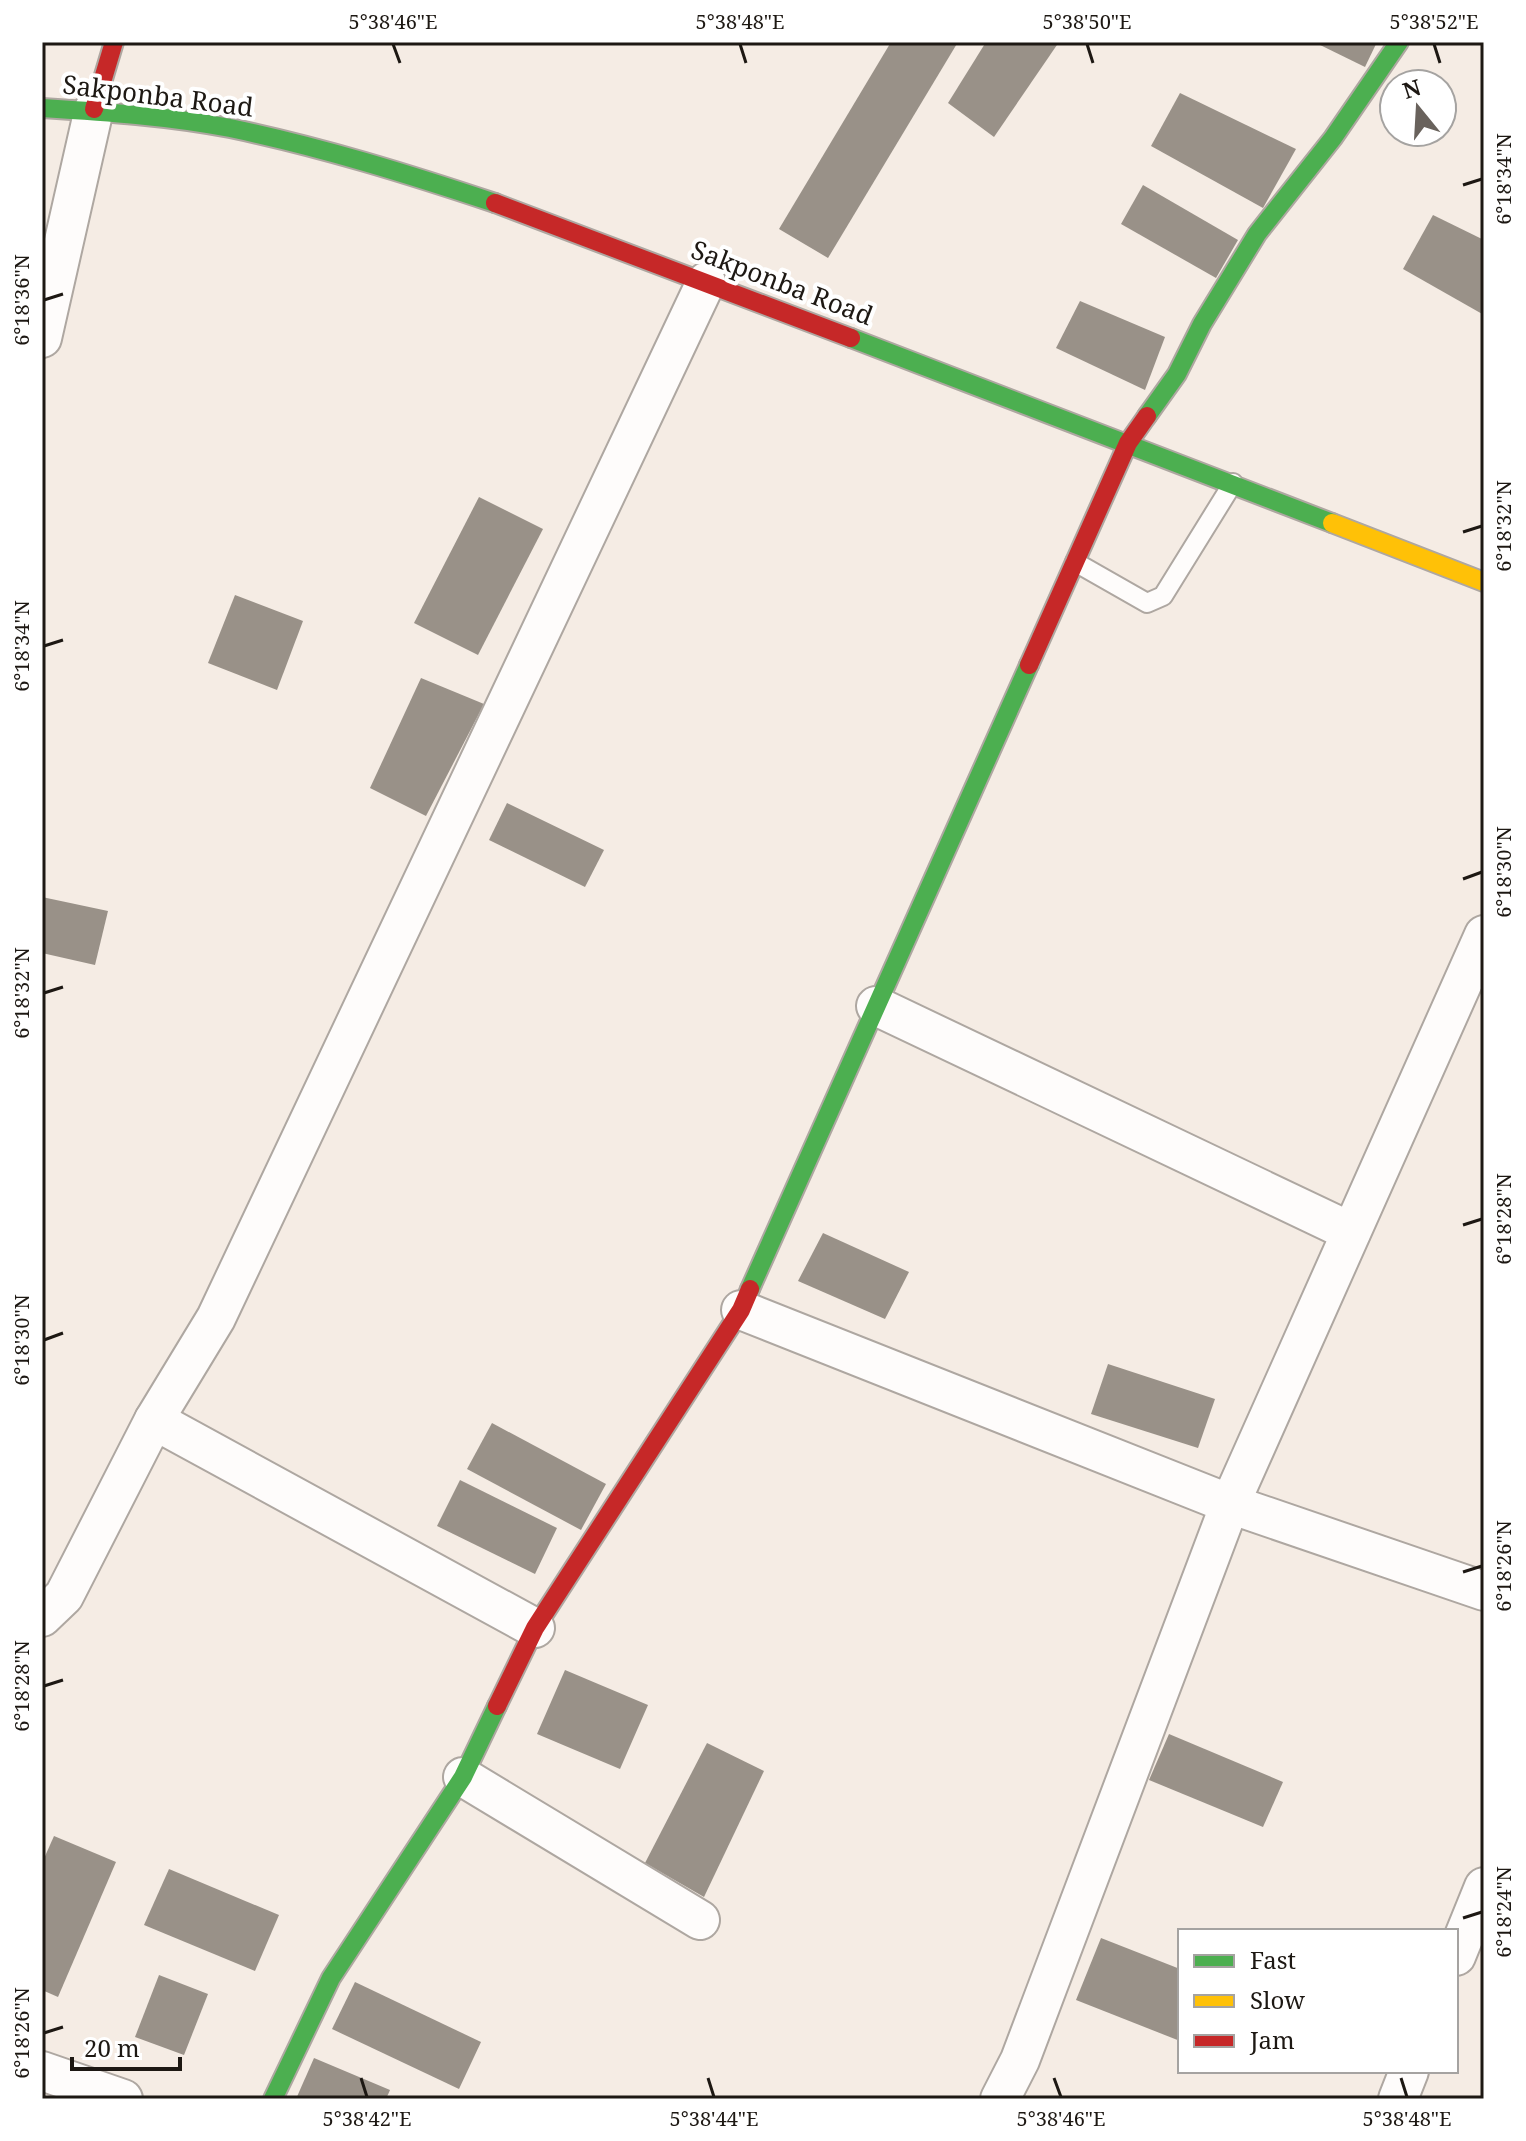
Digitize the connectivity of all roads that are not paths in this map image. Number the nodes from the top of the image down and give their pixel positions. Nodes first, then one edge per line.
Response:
1 (114, 42) edge
2 (1399, 42) edge
3 (42, 108) edge
4 (94, 109) junction
5 (706, 282) junction
6 (42, 338) edge
7 (1128, 443) junction
8 (1233, 483) junction
9 (1075, 562) junction
10 (1484, 582) edge
11 (1484, 935) edge
12 (876, 1006) junction
13 (1351, 1232) junction
14 (741, 1310) junction
15 (154, 1420) junction
16 (1230, 1504) junction
17 (1484, 1591) edge
18 (42, 1617) edge
19 (535, 1628) junction
20 (463, 1777) junction
21 (1484, 1887) edge
22 (700, 1920) dead end
23 (1458, 1951) edge
24 (42, 2071) edge
25 (1408, 2073) edge
26 (123, 2099) edge
27 (273, 2099) edge
28 (1000, 2099) edge
29 (1398, 2099) edge

1 - 4 street
2 - 7 street
3 - 4 street, Sakponba Road
4 - 5 street, Sakponba Road
4 - 6 street
5 - 7 street, Sakponba Road
5 - 15 street
7 - 8 street, Sakponba Road
7 - 9 street
8 - 9 lane
8 - 10 street, Sakponba Road
9 - 12 street
11 - 13 street
12 - 13 street
12 - 14 street
13 - 16 street
14 - 16 street
14 - 19 street
15 - 18 street
15 - 19 street
16 - 17 street
16 - 28 street
19 - 20 street
20 - 22 street
20 - 27 street
21 - 23 street
24 - 26 street
25 - 29 street

